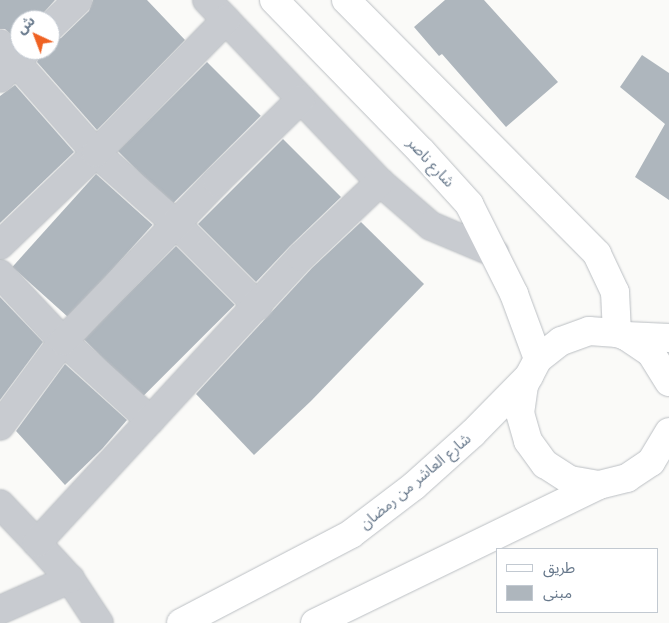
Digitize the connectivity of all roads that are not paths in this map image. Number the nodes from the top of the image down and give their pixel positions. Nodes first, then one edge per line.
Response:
1 (78, 0) edge
2 (207, 0) edge
3 (274, 0) edge
4 (346, 0) edge
5 (60, 18) edge
6 (226, 20) junction
7 (13, 60) edge
8 (301, 99) junction
9 (96, 153) junction
10 (380, 182) junction
11 (176, 224) junction
12 (0, 245) edge
13 (495, 253) junction
14 (0, 274) edge
15 (258, 306) junction
16 (622, 335) junction
17 (669, 338) edge
18 (63, 341) junction
19 (533, 367) junction
20 (669, 382) edge
21 (150, 420) junction
22 (0, 426) edge
23 (669, 432) edge
24 (660, 459) edge
25 (599, 485) junction
26 (0, 504) edge
27 (38, 543) junction
28 (70, 579) junction
29 (0, 610) edge
30 (99, 623) edge
31 (181, 623) edge
32 (315, 623) edge

1 - 5 street
2 - 6 street
3 - 13 main road, شارع ناصر
4 - 16 main road
6 - 8 street
6 - 9 street
7 - 9 street
8 - 10 street
8 - 11 street
9 - 11 street
9 - 12 street
10 - 13 street
10 - 15 street
11 - 15 street
11 - 18 street
13 - 19 main road, شارع ناصر
14 - 18 street
15 - 21 street
16 - 17 main road
16 - 19 main road, شارع العاشر من رمضان
16 - 20 main road
18 - 21 street
18 - 22 street
19 - 25 main road
19 - 31 main road, شارع العاشر من رمضان
21 - 27 street
23 - 24 main road
24 - 25 main road
25 - 32 main road
26 - 27 street
27 - 28 street
28 - 29 street
28 - 30 street

